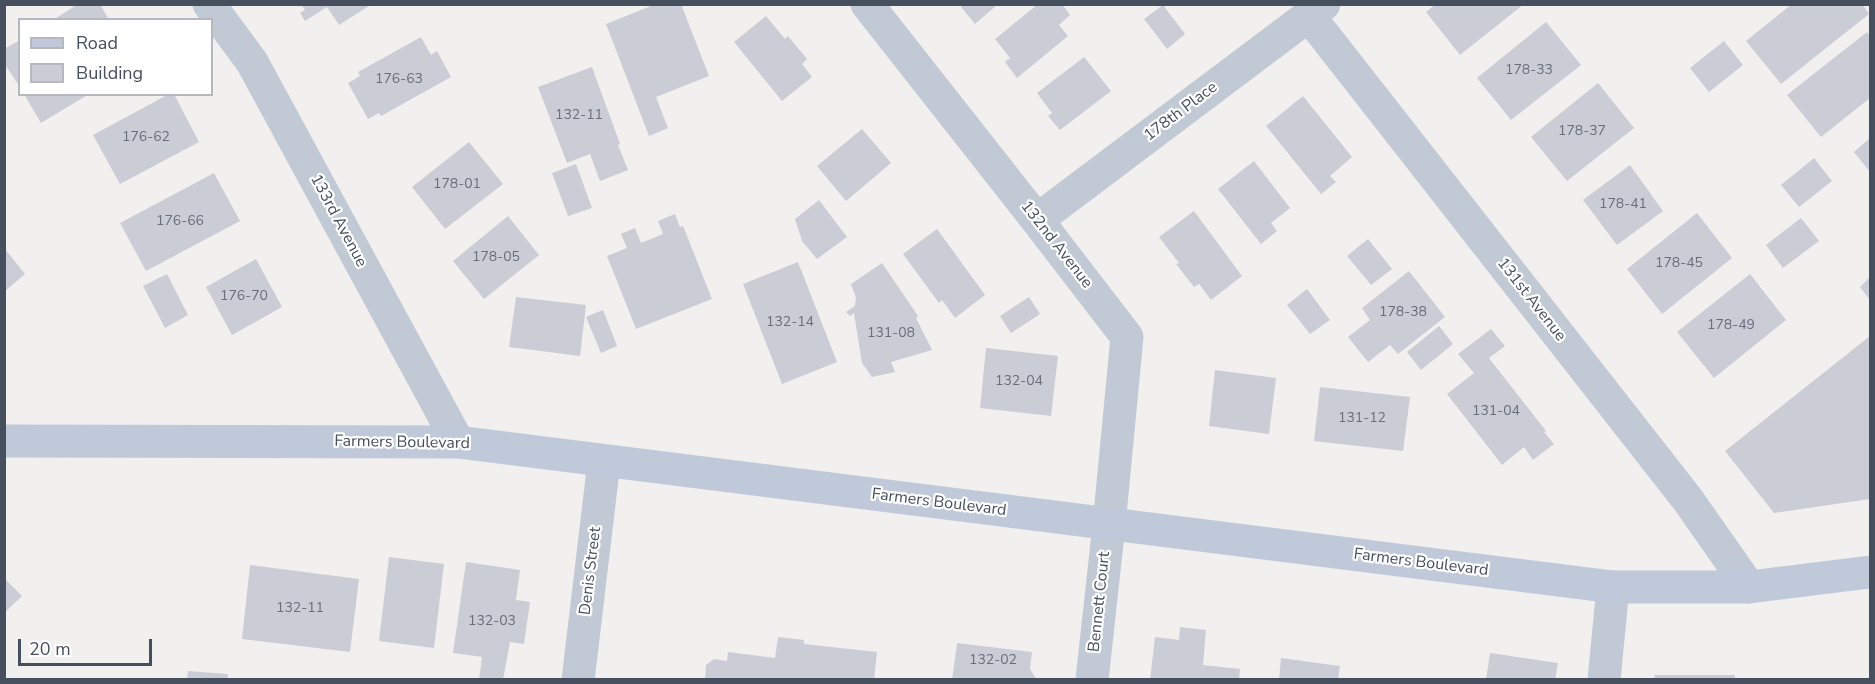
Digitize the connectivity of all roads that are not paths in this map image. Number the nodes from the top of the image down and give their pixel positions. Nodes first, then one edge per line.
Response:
1 (209, 4) edge
2 (867, 4) edge
3 (1317, 10) edge
4 (1037, 220) junction
5 (4, 441) edge
6 (458, 442) junction
7 (604, 462) junction
8 (1109, 525) junction
9 (1870, 572) edge
10 (1613, 587) junction
11 (1749, 587) junction
12 (578, 680) edge
13 (1092, 680) edge
14 (1604, 680) edge

1 - 6 street, 133rd Avenue
2 - 4 street, 132nd Avenue
3 - 4 street, 178th Place
3 - 11 street, 131st Avenue
4 - 8 street, 132nd Avenue
5 - 6 main road, Farmers Boulevard
6 - 7 main road, Farmers Boulevard
7 - 8 main road, Farmers Boulevard
7 - 12 street, Denis Street
8 - 10 main road, Farmers Boulevard
8 - 13 street, Bennett Court
9 - 11 main road, Farmers Boulevard
10 - 11 main road, Farmers Boulevard
10 - 14 street

